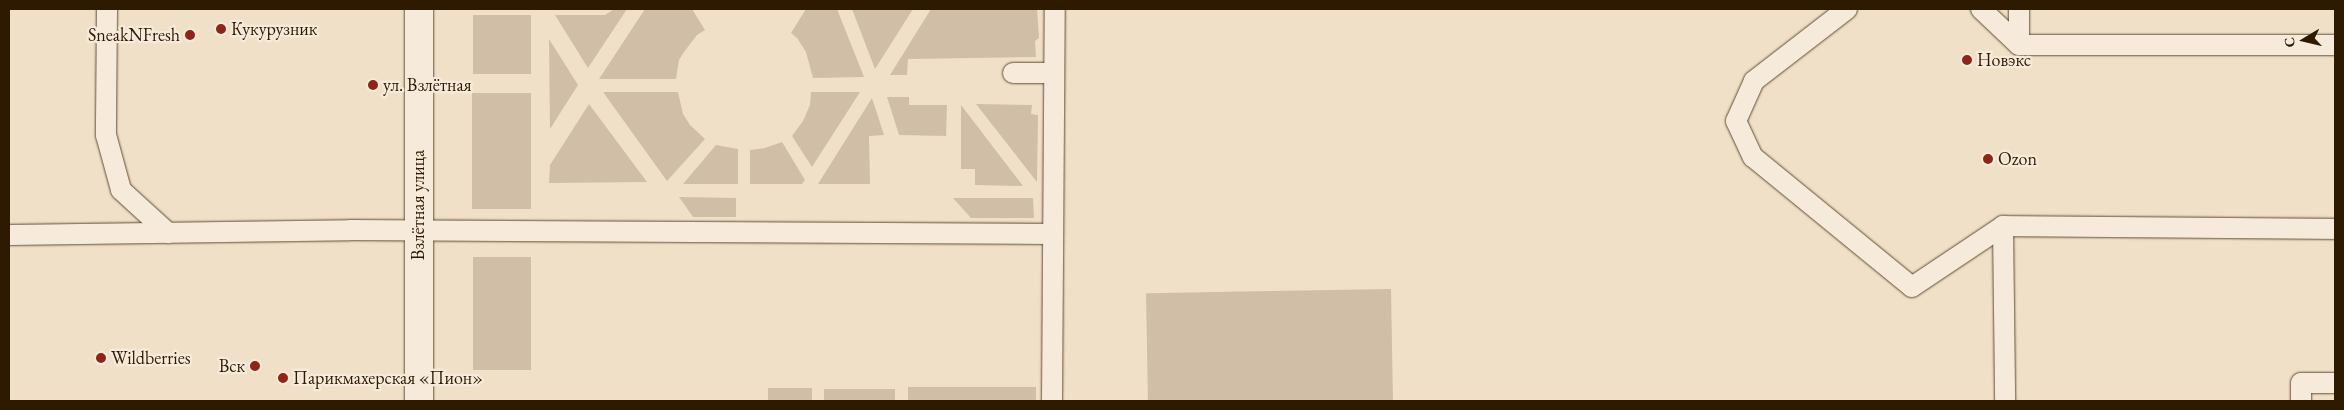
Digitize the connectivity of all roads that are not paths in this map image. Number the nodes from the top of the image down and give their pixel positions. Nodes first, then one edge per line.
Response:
1 (107, 9) edge
2 (419, 9) edge
3 (1055, 9) edge
4 (1848, 9) edge
5 (1981, 9) edge
6 (2018, 9) edge
7 (2019, 45) junction
8 (2335, 45) edge
9 (1013, 73) dead end
10 (1054, 73) junction
11 (2003, 226) junction
12 (2335, 229) edge
13 (418, 231) junction
14 (168, 233) junction
15 (1052, 234) junction
16 (9, 235) edge
17 (2335, 383) edge
18 (418, 401) edge
19 (1052, 401) edge
20 (2005, 401) edge
21 (2300, 401) edge

1 - 14 lane
2 - 13 street, Взлётная улица
3 - 10 lane
4 - 11 lane
5 - 7 lane
6 - 7 lane
7 - 8 lane
9 - 10 lane
10 - 15 lane
11 - 12 lane
11 - 20 lane
13 - 14 lane
13 - 15 lane
13 - 18 street, Взлётная улица
14 - 16 lane
15 - 19 lane
17 - 21 lane

